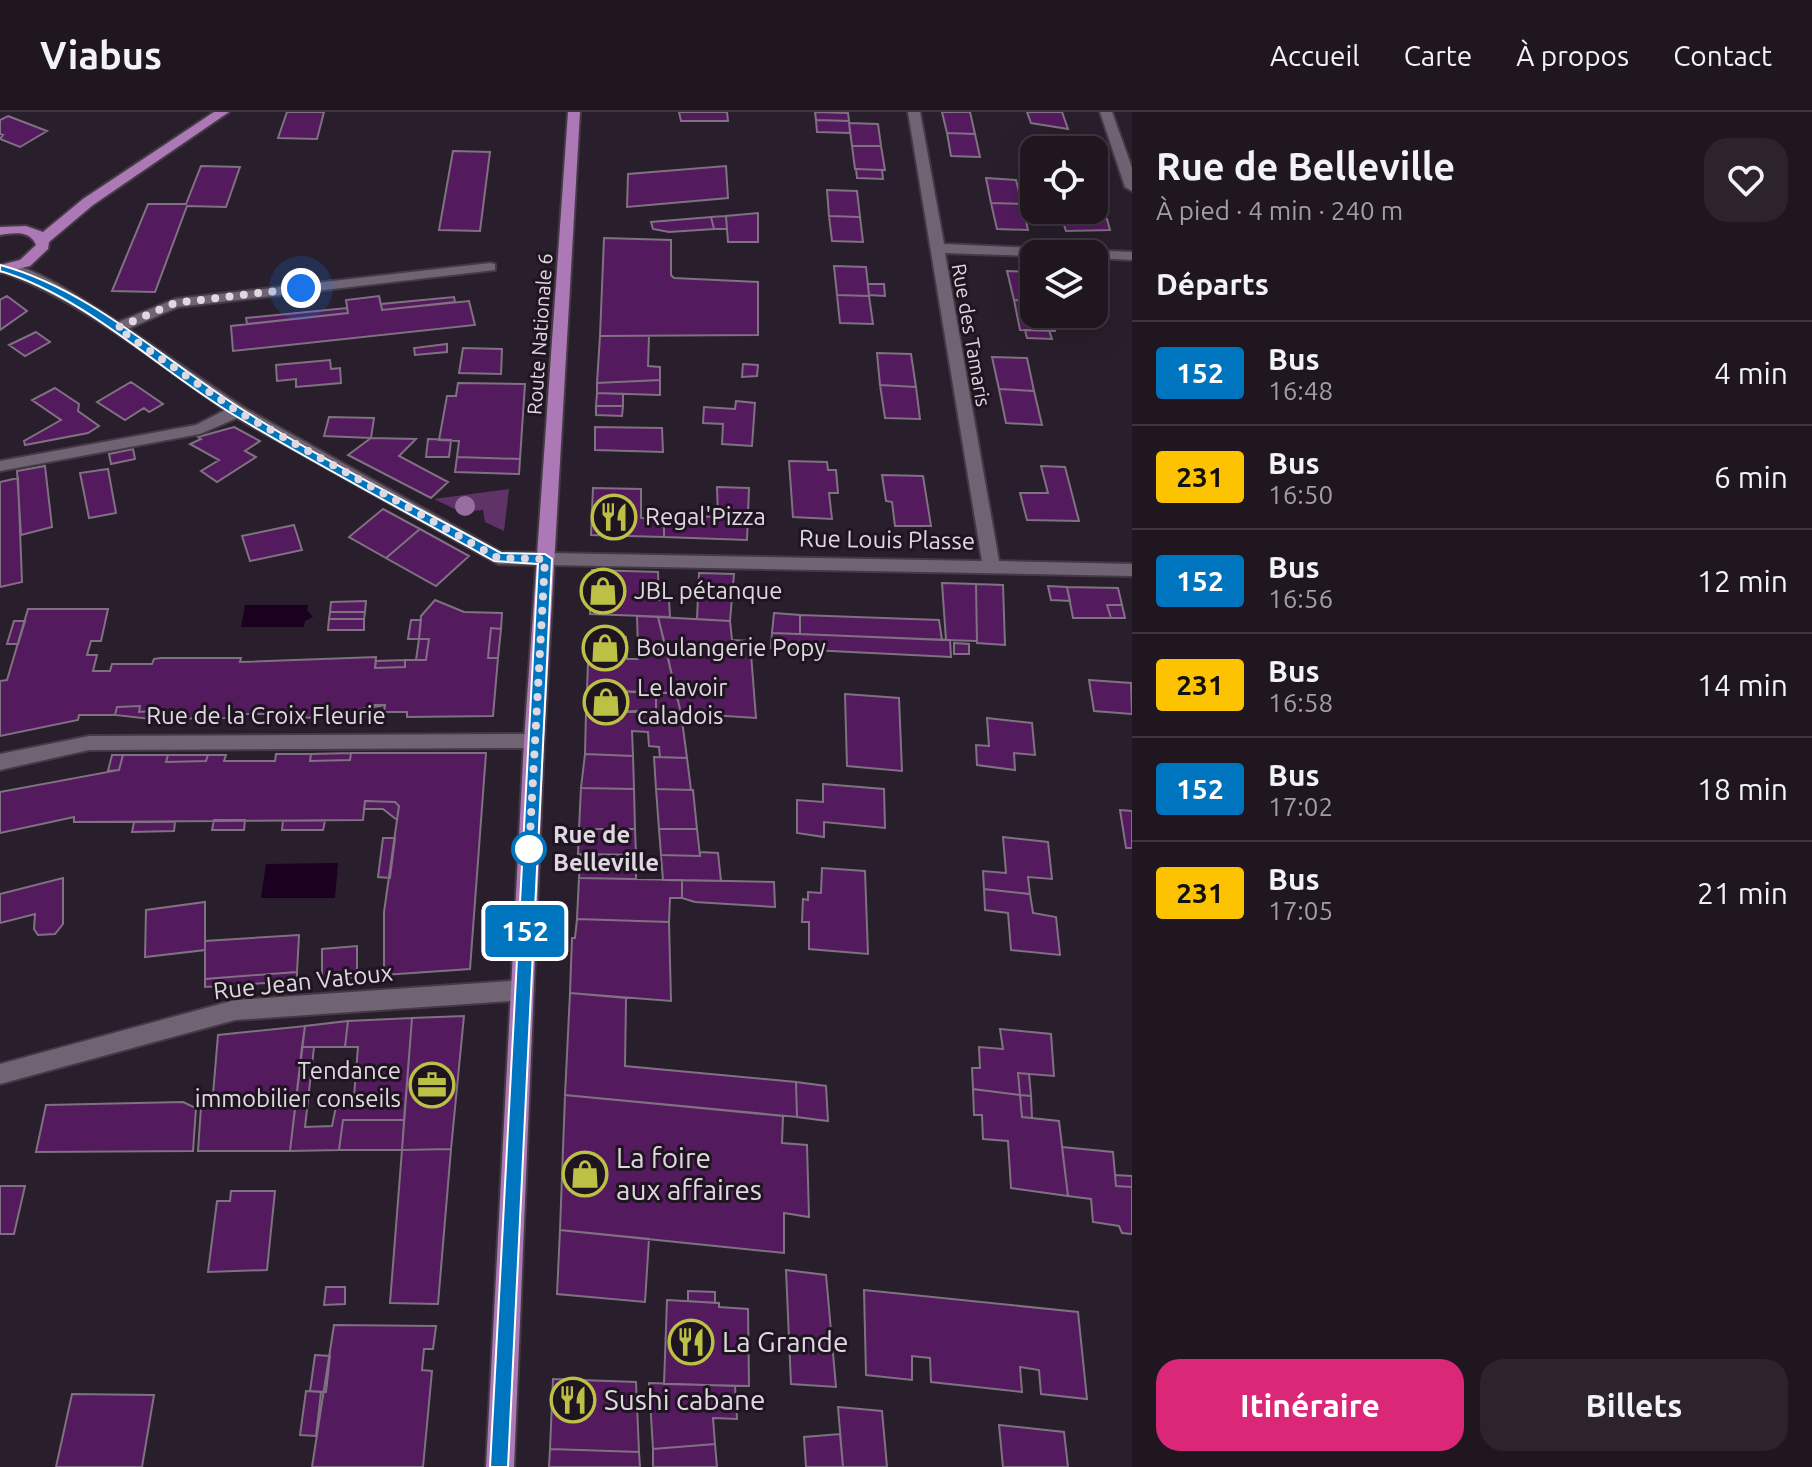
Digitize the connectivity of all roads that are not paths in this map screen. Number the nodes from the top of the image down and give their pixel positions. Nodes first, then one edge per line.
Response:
1 (223, 112) edge
2 (574, 112) edge
3 (914, 112) edge
4 (1106, 112) edge
5 (1132, 187) edge
6 (88, 202) junction
7 (2, 229) edge
8 (26, 230) junction
9 (42, 240) junction
10 (936, 248) junction
11 (1020, 251) edge
12 (1108, 255) edge
13 (1132, 256) edge
14 (33, 259) junction
15 (490, 267) dead end
16 (2, 268) edge
17 (35, 279) junction
18 (117, 328) junction
19 (237, 411) junction
20 (0, 466) edge
21 (545, 559) junction
22 (991, 565) junction
23 (1132, 570) edge
24 (534, 741) junction
25 (0, 762) edge
26 (523, 990) junction
27 (0, 1074) edge
28 (500, 1467) edge

1 - 6 main road
2 - 21 main road, Route Nationale 6
3 - 10 street, Rue des Tamaris
4 - 5 street
6 - 8 main road
6 - 9 main road
7 - 8 main road
8 - 9 main road
9 - 14 main road
10 - 11 street
10 - 22 street, Rue des Tamaris
12 - 13 street
14 - 16 main road
14 - 17 street
15 - 18 street
16 - 17 street, Rue Louis Plasse
17 - 18 street, Rue Louis Plasse
18 - 19 street, Rue Louis Plasse
19 - 20 street
19 - 21 street, Rue Louis Plasse
21 - 22 street, Rue Louis Plasse
21 - 24 main road
22 - 23 street, Rue Louis Plasse
24 - 25 street, Rue de la Croix Fleurie
24 - 26 main road
26 - 27 street, Rue Jean Vatoux
26 - 28 main road

